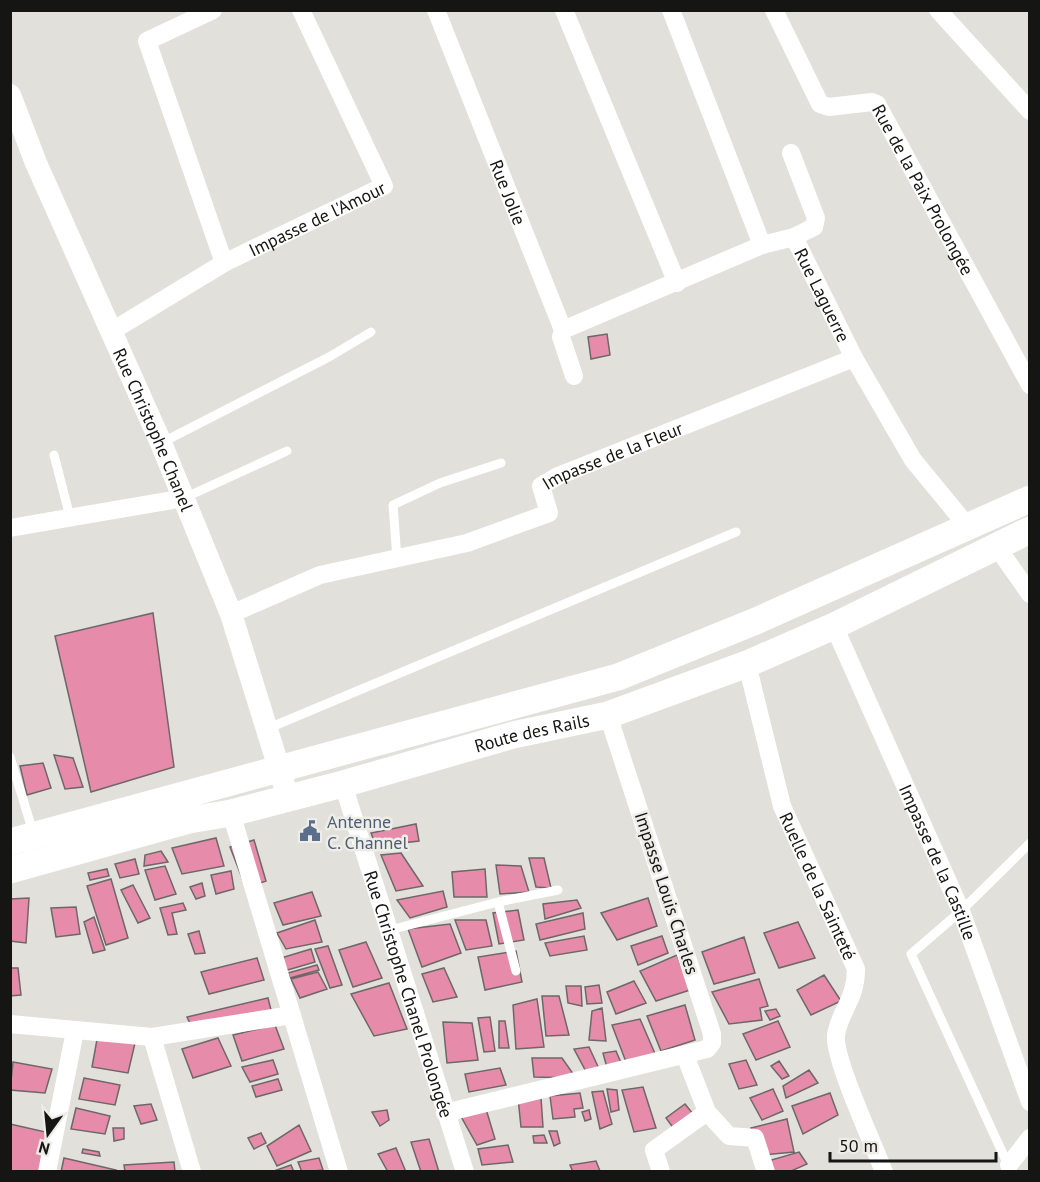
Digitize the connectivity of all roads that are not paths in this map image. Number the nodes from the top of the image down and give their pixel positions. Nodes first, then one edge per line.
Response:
1 (213, 10) edge
2 (300, 10) edge
3 (436, 10) edge
4 (564, 10) edge
5 (671, 10) edge
6 (774, 10) edge
7 (938, 10) edge
8 (10, 95) edge
9 (1029, 111) edge
10 (790, 153) dead end
11 (794, 237) junction
12 (762, 245) junction
13 (224, 263) junction
14 (677, 283) junction
15 (563, 330) junction
16 (112, 331) junction
17 (371, 332) dead end
18 (854, 358) junction
19 (574, 376) dead end
20 (1029, 385) edge
21 (161, 443) junction
22 (287, 451) dead end
23 (54, 455) dead end
24 (501, 463) dead end
25 (184, 498) junction
26 (1029, 499) edge
27 (70, 517) junction
28 (10, 528) edge
29 (969, 528) junction
30 (1029, 530) edge
31 (736, 532) dead end
32 (998, 547) junction
33 (397, 559) junction
34 (1029, 594) edge
35 (231, 614) junction
36 (834, 627) junction
37 (747, 664) junction
38 (608, 715) junction
39 (269, 728) junction
40 (10, 757) edge
41 (280, 771) junction
42 (343, 784) junction
43 (288, 797) junction
44 (231, 813) junction
45 (22, 839) edge
46 (1029, 843) edge
47 (10, 870) edge
48 (558, 890) dead end
49 (498, 902) junction
50 (961, 911) junction
51 (390, 930) junction
52 (516, 971) dead end
53 (292, 1015) junction
54 (10, 1024) edge
55 (75, 1031) junction
56 (152, 1037) junction
57 (685, 1055) junction
58 (1029, 1102) edge
59 (707, 1112) junction
60 (445, 1113) junction
61 (1029, 1138) edge
62 (1010, 1168) edge
63 (47, 1172) edge
64 (192, 1172) edge
65 (339, 1172) edge
66 (465, 1172) edge
67 (661, 1172) edge
68 (766, 1172) edge
69 (884, 1172) edge

1 - 13 street
2 - 13 street, Impasse de l'Amour
3 - 15 street, Rue Jolie
4 - 14 street
5 - 12 street
6 - 20 street, Rue de la Paix Prolongée
7 - 9 street
8 - 16 street, Rue Christophe Chanel
10 - 11 street
11 - 12 street, Rue Laguerre
11 - 18 street, Rue Laguerre
12 - 14 street, Rue Laguerre
13 - 16 street, Impasse de l'Amour
14 - 15 street, Rue Laguerre
15 - 19 street, Rue Jolie
16 - 21 street, Rue Christophe Chanel
17 - 21 lane
18 - 29 street, Rue Laguerre
18 - 33 street, Impasse de la Fleur
21 - 25 street, Rue Christophe Chanel
22 - 25 lane
23 - 27 lane
24 - 33 lane
25 - 27 street
25 - 35 street, Rue Christophe Chanel
26 - 29 main road, Route des Rails
27 - 28 street
29 - 41 main road, Route des Rails
30 - 32 main road, Route des Rails
31 - 39 lane
32 - 34 street
32 - 36 main road, Route des Rails
33 - 35 street, Impasse de la Fleur
35 - 39 street, Rue Christophe Chanel
36 - 37 main road, Route des Rails
36 - 50 street, Impasse de la Castille
37 - 38 main road, Route des Rails
37 - 69 street, Ruelle de la Sainteté
38 - 42 main road, Route des Rails
38 - 57 street, Impasse Louis Charles
39 - 41 street, Rue Christophe Chanel
40 - 45 lane
41 - 43 street, Rue Christophe Chanel
41 - 45 main road, Route des Rails
42 - 43 main road, Route des Rails
42 - 51 street, Rue Christophe Chanel Prolongée
43 - 44 main road, Route des Rails
44 - 47 main road, Route des Rails
44 - 53 street
46 - 50 lane
48 - 49 lane
49 - 51 lane
49 - 52 lane
50 - 58 street, Impasse de la Castille
50 - 62 lane
51 - 60 street, Rue Christophe Chanel Prolongée
53 - 56 street
53 - 65 street
54 - 55 street
55 - 56 street
55 - 63 street
56 - 64 street
57 - 59 street
57 - 60 street
59 - 67 street
59 - 68 street
60 - 66 street, Rue Christophe Chanel Prolongée
61 - 62 street

